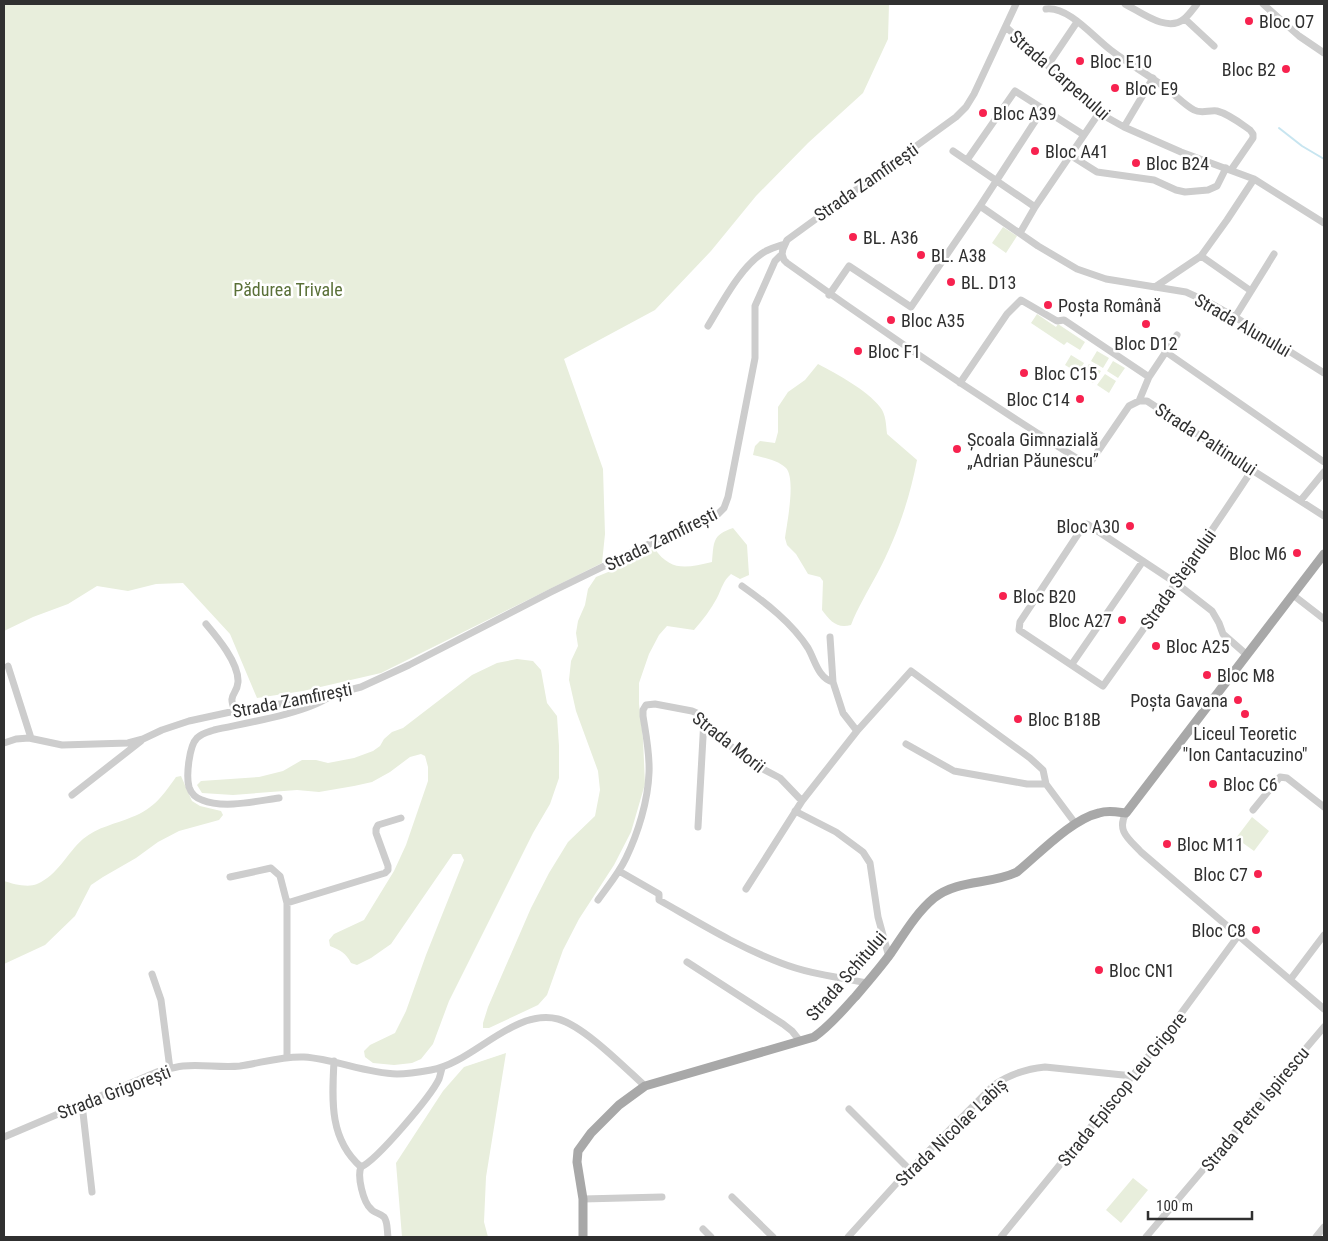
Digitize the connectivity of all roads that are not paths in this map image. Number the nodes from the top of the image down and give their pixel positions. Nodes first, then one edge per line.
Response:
1 (1016, 4) edge
2 (1125, 4) edge
3 (1197, 4) edge
4 (1263, 4) edge
5 (1046, 9) dead end
6 (1185, 19) junction
7 (1077, 22) junction
8 (1006, 27) junction
9 (1214, 46) dead end
10 (1324, 53) edge
11 (1048, 65) junction
12 (1153, 78) junction
13 (1043, 109) junction
14 (1099, 113) junction
15 (1124, 127) junction
16 (1084, 135) junction
17 (953, 151) dead end
18 (1070, 155) junction
19 (966, 160) junction
20 (1228, 169) junction
21 (1254, 179) junction
22 (996, 180) junction
23 (980, 206) junction
24 (1035, 207) junction
25 (1324, 223) edge
26 (1020, 233) junction
27 (784, 244) junction
28 (782, 254) junction
29 (1274, 254) dead end
30 (1201, 256) junction
31 (1155, 287) junction
32 (1251, 291) junction
33 (829, 295) junction
34 (1235, 317) junction
35 (708, 326) dead end
36 (1178, 335) dead end
37 (1166, 352) junction
38 (1324, 374) edge
39 (1149, 377) junction
40 (960, 383) junction
41 (1139, 400) junction
42 (1324, 462) edge
43 (1252, 470) junction
44 (1324, 472) edge
45 (1301, 500) junction
46 (1324, 516) edge
47 (1324, 554) edge
48 (1143, 561) junction
49 (1176, 583) junction
50 (742, 586) dead end
51 (1293, 595) junction
52 (1324, 619) edge
53 (206, 624) dead end
54 (830, 637) dead end
55 (1247, 655) junction
56 (1072, 664) junction
57 (8, 666) dead end
58 (833, 682) junction
59 (333, 695) junction
60 (235, 711) junction
61 (704, 719) junction
62 (857, 731) junction
63 (31, 738) junction
64 (143, 739) junction
65 (4, 743) edge
66 (906, 744) dead end
67 (1046, 784) junction
68 (72, 795) dead end
69 (279, 798) dead end
70 (802, 801) junction
71 (1324, 807) edge
72 (1253, 810) dead end
73 (795, 811) junction
74 (1126, 813) junction
75 (401, 818) dead end
76 (1075, 824) junction
77 (698, 827) dead end
78 (619, 871) junction
79 (230, 877) dead end
80 (746, 889) dead end
81 (598, 900) dead end
82 (287, 904) junction
83 (1324, 934) edge
84 (1238, 936) junction
85 (888, 957) junction
86 (687, 962) dead end
87 (152, 974) dead end
88 (1290, 980) junction
89 (867, 983) junction
90 (1324, 1009) edge
91 (1324, 1027) edge
92 (800, 1041) junction
93 (287, 1057) junction
94 (334, 1061) junction
95 (442, 1068) junction
96 (170, 1069) junction
97 (1133, 1076) junction
98 (645, 1086) junction
99 (82, 1104) junction
100 (849, 1110) dead end
101 (4, 1137) edge
102 (361, 1167) junction
103 (910, 1170) junction
104 (92, 1192) dead end
105 (662, 1197) dead end
106 (732, 1197) dead end
107 (583, 1199) junction
108 (1324, 1227) edge
109 (703, 1229) dead end
110 (388, 1237) edge
111 (583, 1237) edge
112 (711, 1237) edge
113 (773, 1237) edge
114 (848, 1237) edge
115 (1001, 1237) edge
116 (1146, 1237) edge
117 (1316, 1237) edge

1 - 8 street, Strada Zamfirești
2 - 6 street
3 - 6 street
4 - 10 street
5 - 7 street
6 - 9 street
7 - 11 street
7 - 12 street
8 - 11 street, Strada Carpenului
8 - 27 street, Strada Zamfirești
11 - 14 street, Strada Carpenului
12 - 15 street
12 - 20 street
13 - 16 street
13 - 19 street
13 - 22 street
14 - 15 street, Strada Carpenului
14 - 16 street
15 - 20 street, Strada Carpenului
16 - 18 street
17 - 19 street
18 - 20 street
18 - 24 street
19 - 22 street
20 - 21 street, Strada Carpenului
21 - 25 street, Strada Carpenului
21 - 30 street
22 - 23 street
22 - 24 street
23 - 26 street, Strada Alunului
23 - 33 street
24 - 26 street
26 - 31 street, Strada Alunului
27 - 28 street, Strada Zamfirești
27 - 35 street
28 - 33 street, Strada Paltinului
28 - 59 street, Strada Zamfirești
29 - 32 street
30 - 31 street
30 - 32 street
31 - 34 street, Strada Alunului
32 - 34 street
33 - 40 street, Strada Paltinului
34 - 38 street, Strada Alunului
36 - 37 street
37 - 39 street
37 - 42 street
39 - 40 street
39 - 41 street
40 - 41 street, Strada Paltinului
41 - 43 street, Strada Paltinului
43 - 45 street, Strada Paltinului
43 - 49 street, Strada Stejarului
44 - 45 street
45 - 46 street, Strada Paltinului
47 - 51 main road
48 - 49 street
48 - 56 street
48 - 56 street
49 - 55 street
49 - 56 street, Strada Stejarului
50 - 58 street
51 - 52 street
51 - 55 main road
53 - 60 street
54 - 58 street
55 - 74 main road
57 - 63 street
58 - 62 street
59 - 60 street, Strada Zamfirești
59 - 69 street
60 - 64 street, Strada Zamfirești
61 - 70 street, Strada Morii
61 - 77 street
61 - 78 street, Strada Morii
62 - 67 street
62 - 70 street
63 - 64 street, Strada Zamfirești
63 - 65 street
64 - 68 street
66 - 67 street
67 - 76 street
70 - 73 street
71 - 72 street
73 - 80 street
73 - 85 street
74 - 76 main road, Strada Schitului
74 - 84 street
75 - 82 street
76 - 85 main road, Strada Schitului
78 - 81 street
78 - 89 street
79 - 82 street
82 - 93 street
83 - 88 street
84 - 88 street
84 - 97 street, Strada Episcop Leu Grigore
85 - 89 main road, Strada Schitului
86 - 92 street
87 - 96 street
88 - 90 street
89 - 92 main road, Strada Schitului
91 - 116 street, Strada Petre Ispirescu
92 - 98 main road, Strada Schitului
93 - 94 street, Strada Grigorești
93 - 96 street, Strada Grigorești
94 - 95 street, Strada Grigorești
94 - 102 street
95 - 98 street, Strada Grigorești
95 - 102 street
96 - 99 street, Strada Grigorești
97 - 103 street, Strada Nicolae Labiș
97 - 115 street, Strada Episcop Leu Grigore
98 - 107 main road, Strada Schitului
99 - 101 street, Strada Grigorești
99 - 104 street
100 - 103 street
102 - 110 street
103 - 114 street, Strada Nicolae Labiș
105 - 107 street
106 - 113 street
107 - 111 main road, Strada Schitului
108 - 117 street
109 - 112 street

